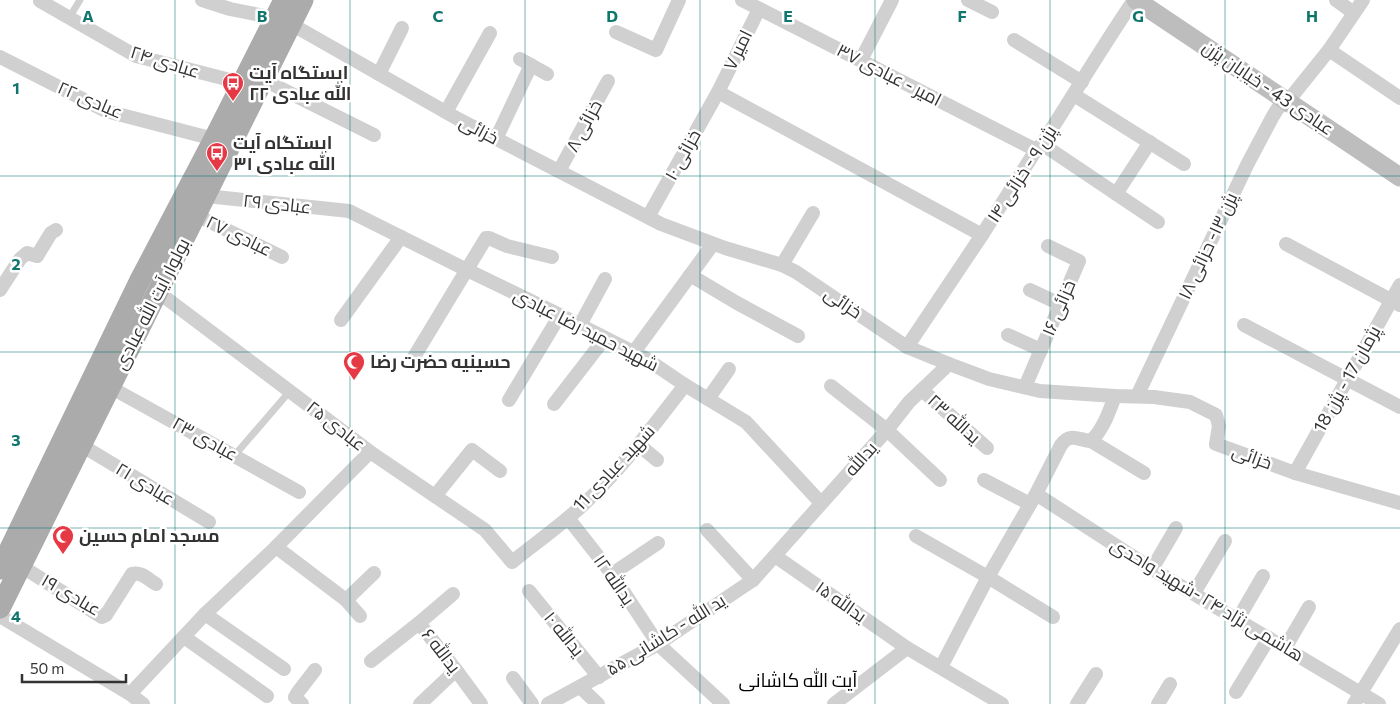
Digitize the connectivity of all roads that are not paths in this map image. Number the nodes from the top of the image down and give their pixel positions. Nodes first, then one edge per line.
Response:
1 (80, 0) edge
2 (202, 0) edge
3 (304, 0) edge
4 (679, 0) edge
5 (742, 0) edge
6 (892, 0) edge
7 (968, 0) edge
8 (1135, 0) edge
9 (1336, 0) edge
10 (1363, 0) edge
11 (40, 1) dead end
12 (758, 9) junction
13 (992, 12) dead end
14 (1354, 13) junction
15 (283, 14) edge
16 (70, 18) junction
17 (402, 28) dead end
18 (616, 32) dead end
19 (490, 33) dead end
20 (1014, 40) dead end
21 (1329, 50) junction
22 (1, 60) edge
23 (861, 60) junction
24 (380, 74) junction
25 (547, 74) dead end
26 (264, 80) junction
27 (608, 81) dead end
28 (1082, 82) junction
29 (242, 83) junction
30 (718, 92) junction
31 (1074, 96) junction
32 (1400, 98) edge
33 (1288, 101) junction
34 (446, 112) junction
35 (374, 135) dead end
36 (214, 139) junction
37 (496, 139) junction
38 (1150, 142) junction
39 (1039, 147) junction
40 (1184, 164) dead end
41 (559, 172) junction
42 (1400, 177) edge
43 (1116, 194) junction
44 (201, 205) junction
45 (349, 211) joint
46 (813, 213) dead end
47 (648, 217) junction
48 (1158, 222) dead end
49 (56, 230) dead end
50 (982, 235) junction
51 (401, 237) junction
52 (713, 244) junction
53 (1286, 244) dead end
54 (1048, 246) dead end
55 (282, 257) dead end
56 (552, 257) dead end
57 (782, 265) junction
58 (467, 270) junction
59 (690, 275) junction
60 (606, 279) dead end
61 (1400, 285) edge
62 (0, 290) edge
63 (1030, 290) dead end
64 (158, 292) junction
65 (1395, 303) edge
66 (1060, 304) junction
67 (560, 315) junction
68 (342, 320) dead end
69 (580, 325) junction
70 (1244, 325) dead end
71 (1008, 335) dead end
72 (798, 336) dead end
73 (605, 338) junction
74 (907, 347) junction
75 (1041, 350) junction
76 (634, 352) junction
77 (414, 357) dead end
78 (949, 364) junction
79 (729, 369) dead end
80 (1347, 380) junction
81 (685, 385) junction
82 (831, 386) dead end
83 (110, 387) junction
84 (1024, 387) junction
85 (922, 390) junction
86 (290, 391) junction
87 (1115, 396) junction
88 (1137, 396) junction
89 (708, 399) junction
90 (509, 400) dead end
91 (554, 404) dead end
92 (1400, 407) edge
93 (887, 430) junction
94 (1091, 441) junction
95 (81, 445) junction
96 (639, 445) junction
97 (987, 448) dead end
98 (370, 452) junction
99 (234, 456) junction
100 (657, 460) dead end
101 (500, 471) dead end
102 (1294, 472) junction
103 (1144, 473) dead end
104 (940, 480) dead end
105 (984, 480) dead end
106 (299, 492) dead end
107 (435, 496) junction
108 (1033, 499) junction
109 (821, 503) junction
110 (1400, 503) edge
111 (568, 518) junction
112 (209, 522) dead end
113 (1176, 528) dead end
114 (707, 530) dead end
115 (916, 536) dead end
116 (1225, 541) dead end
117 (658, 542) dead end
118 (276, 547) junction
119 (775, 556) junction
120 (512, 562) joint
121 (21, 566) junction
122 (1152, 568) junction
123 (0, 569) edge
124 (374, 573) dead end
125 (612, 574) junction
126 (1263, 576) dead end
127 (988, 577) junction
128 (752, 580) junction
129 (156, 584) dead end
130 (529, 591) dead end
131 (1194, 593) junction
132 (453, 594) dead end
133 (346, 600) junction
134 (1309, 607) dead end
135 (0, 608) edge
136 (205, 614) junction
137 (0, 616) edge
138 (360, 616) dead end
139 (1054, 617) dead end
140 (1238, 620) junction
141 (419, 623) junction
142 (1400, 629) edge
143 (184, 637) junction
144 (1269, 638) junction
145 (658, 644) junction
146 (907, 648) junction
147 (1285, 648) junction
148 (371, 661) dead end
149 (941, 667) junction
150 (284, 669) dead end
151 (315, 670) dead end
152 (456, 670) junction
153 (1096, 674) dead end
154 (599, 677) junction
155 (513, 678) dead end
156 (1170, 684) dead end
157 (580, 687) junction
158 (1236, 692) dead end
159 (130, 694) junction
160 (267, 696) dead end
161 (1357, 699) edge
162 (997, 703) edge
163 (143, 704) edge
164 (302, 704) edge
165 (420, 704) edge
166 (481, 704) edge
167 (532, 704) edge
168 (548, 704) edge
169 (598, 704) edge
170 (723, 704) edge
171 (834, 704) edge
172 (1077, 704) edge
173 (1158, 704) edge
174 (1379, 704) edge

1 - 16 lane
2 - 15 street, خزائی
3 - 15 main road, بولوار آیت الله عبادی
4 - 18 street
5 - 12 street, امیر - عبادی ۳۷
6 - 23 street
7 - 13 street
8 - 28 street, پژن ۹ - خزائی ۱۴
8 - 33 street, عبادی 43 - خیابان پژن
9 - 14 street
10 - 14 street, پژن ۱۳- حزائی ۱۸
11 - 16 street, عبادی ۲۴
12 - 23 street, امیر - عبادی ۳۷
12 - 30 street, امیر ۷
14 - 21 street, پژن ۱۳- حزائی ۱۸
15 - 24 street, خزائی
15 - 26 main road, بولوار آیت الله عبادی
15 - 29 main road, بولوار آیت الله عبادی
16 - 29 street, عبادی ۲۴
17 - 24 street
19 - 34 street
20 - 28 street
21 - 32 street
21 - 33 street, پژن ۱۳- حزائی ۱۸
22 - 36 street, عبادی ۲۲
23 - 39 street, امیر - عبادی ۳۷
24 - 34 street, خزائی
25 - 37 street
26 - 35 street
26 - 44 main road, بولوار آیت الله عبادی
27 - 41 street, خزائی ۸
28 - 31 street, پژن ۹ - خزائی ۱۴
29 - 36 main road, بولوار آیت الله عبادی
30 - 47 street, خزائی ۱۰
30 - 50 street
31 - 38 street
31 - 39 street, پژن ۹ - خزائی ۱۴
33 - 42 street, عبادی 43 - خیابان پژن
33 - 88 street, پژن ۱۳- حزائی ۱۸
34 - 37 street, خزائی
36 - 123 main road, بولوار آیت الله عبادی
37 - 41 street, خزائی
38 - 40 street
38 - 43 street
39 - 43 street, امیر - عبادی ۳۷
39 - 50 street, پژن ۹ - خزائی ۱۴
41 - 47 street, خزائی
43 - 48 street, امیر - عبادی ۳۷
44 - 45 street, عبادی ۲۹
44 - 55 street, عبادی ۲۷
44 - 64 main road, بولوار آیت الله عبادی
45 - 51 street, شهید حمید رضا عبادی
46 - 57 street
47 - 52 street, خزائی
49 - 62 street
50 - 74 street, پژن ۹ - خزائی ۱۴
51 - 58 street, شهید حمید رضا عبادی
51 - 68 street
52 - 57 street, خزائی
52 - 59 street
53 - 65 street
54 - 66 street, خزائی ۱۶
56 - 58 street
57 - 74 street, خزائی
58 - 67 street, شهید حمید رضا عبادی
58 - 77 street
59 - 72 street
59 - 76 street
60 - 69 street
61 - 65 street, پژمان 17 - پژن 18
63 - 66 street
64 - 83 main road, بولوار آیت الله عبادی
64 - 86 street, عبادی ۲۵
65 - 80 street, پژمان 17 - پژن 18
66 - 75 street, خزائی ۱۶
67 - 69 street, شهید حمید رضا عبادی
67 - 90 street
69 - 73 street, شهید حمید رضا عبادی
70 - 80 street
71 - 75 street
73 - 76 street, شهید حمید رضا عبادی
73 - 91 street
74 - 78 street, خزائی
75 - 84 street, خزائی ۱۶
76 - 81 street, شهید حمید رضا عبادی
78 - 84 street, خزائی
78 - 85 street, یدالله
79 - 89 street
80 - 92 street
80 - 102 street, پژمان 17 - پژن 18
81 - 89 street, شهید حمید رضا عبادی
81 - 96 street, شهید عبادی 11
82 - 93 street
83 - 95 main road, بولوار آیت الله عبادی
83 - 99 street, عبادی ۲۳
84 - 87 street, خزائی
85 - 93 street, یدالله
85 - 97 street, یدالله ۲۳
86 - 98 street, عبادی ۲۵
86 - 99 lane
87 - 88 street, خزائی
87 - 94 street
88 - 102 street, خزائی
89 - 109 street, شهید حمید رضا عبادی
93 - 104 street
93 - 109 street, یدالله
94 - 103 street
94 - 108 street
95 - 112 street, عبادی ۲۱
95 - 121 main road, بولوار آیت الله عبادی
96 - 100 street
96 - 111 street, شهید عبادی 11
98 - 107 street, عبادی ۲۵
98 - 118 street
99 - 106 street, عبادی ۲۳
101 - 107 street
102 - 110 street, خزائی
105 - 108 street, هاشمی نژاد ۲۴ -شهید واحدی
107 - 120 street, عبادی ۲۵
108 - 122 street, هاشمی نژاد ۲۴ -شهید واحدی
108 - 127 street
109 - 119 street, یدالله
111 - 120 street, شهید عبادی 11
111 - 125 street, یدالله ۱۲
113 - 122 street
114 - 128 street
115 - 127 street
116 - 131 street
117 - 125 street
118 - 133 street
118 - 136 street
119 - 128 street, ید الله - کاشانی ۵۵
119 - 146 street, یدالله ۱۵
121 - 129 street, عبادی ۱۹
121 - 135 main road, بولوار آیت الله عبادی
122 - 131 street, هاشمی نژاد ۲۴ -شهید واحدی
124 - 133 street
125 - 145 street, یدالله ۱۲
126 - 140 street
127 - 139 street
127 - 149 street
128 - 145 street, ید الله - کاشانی ۵۵
130 - 154 street, یدالله ۱۰
131 - 140 street, هاشمی نژاد ۲۴ -شهید واحدی
132 - 141 street
133 - 138 street
134 - 147 street
136 - 143 street
136 - 150 street
137 - 159 street
140 - 144 street, هاشمی نژاد ۲۴ -شهید واحدی
141 - 148 street, یدالله ۶
141 - 152 street, یدالله ۶
142 - 161 street
143 - 159 street
143 - 160 street
144 - 147 street, هاشمی نژاد ۲۴ -شهید واحدی
144 - 158 street
145 - 154 street, ید الله - کاشانی ۵۵
145 - 170 street, یدالله ۱۲
146 - 149 street, یدالله ۱۵
146 - 171 street
147 - 161 street, هاشمی نژاد ۲۴ -شهید واحدی
149 - 162 street, یدالله ۱۵
151 - 164 street
152 - 165 street
152 - 166 street, یدالله ۶
153 - 172 street
154 - 157 street, ید الله - کاشانی ۵۵
155 - 167 street
156 - 173 street
157 - 168 street, ید الله - کاشانی ۵۵
157 - 169 street
159 - 163 street
161 - 174 street, هاشمی نژاد ۲۴ -شهید واحدی

